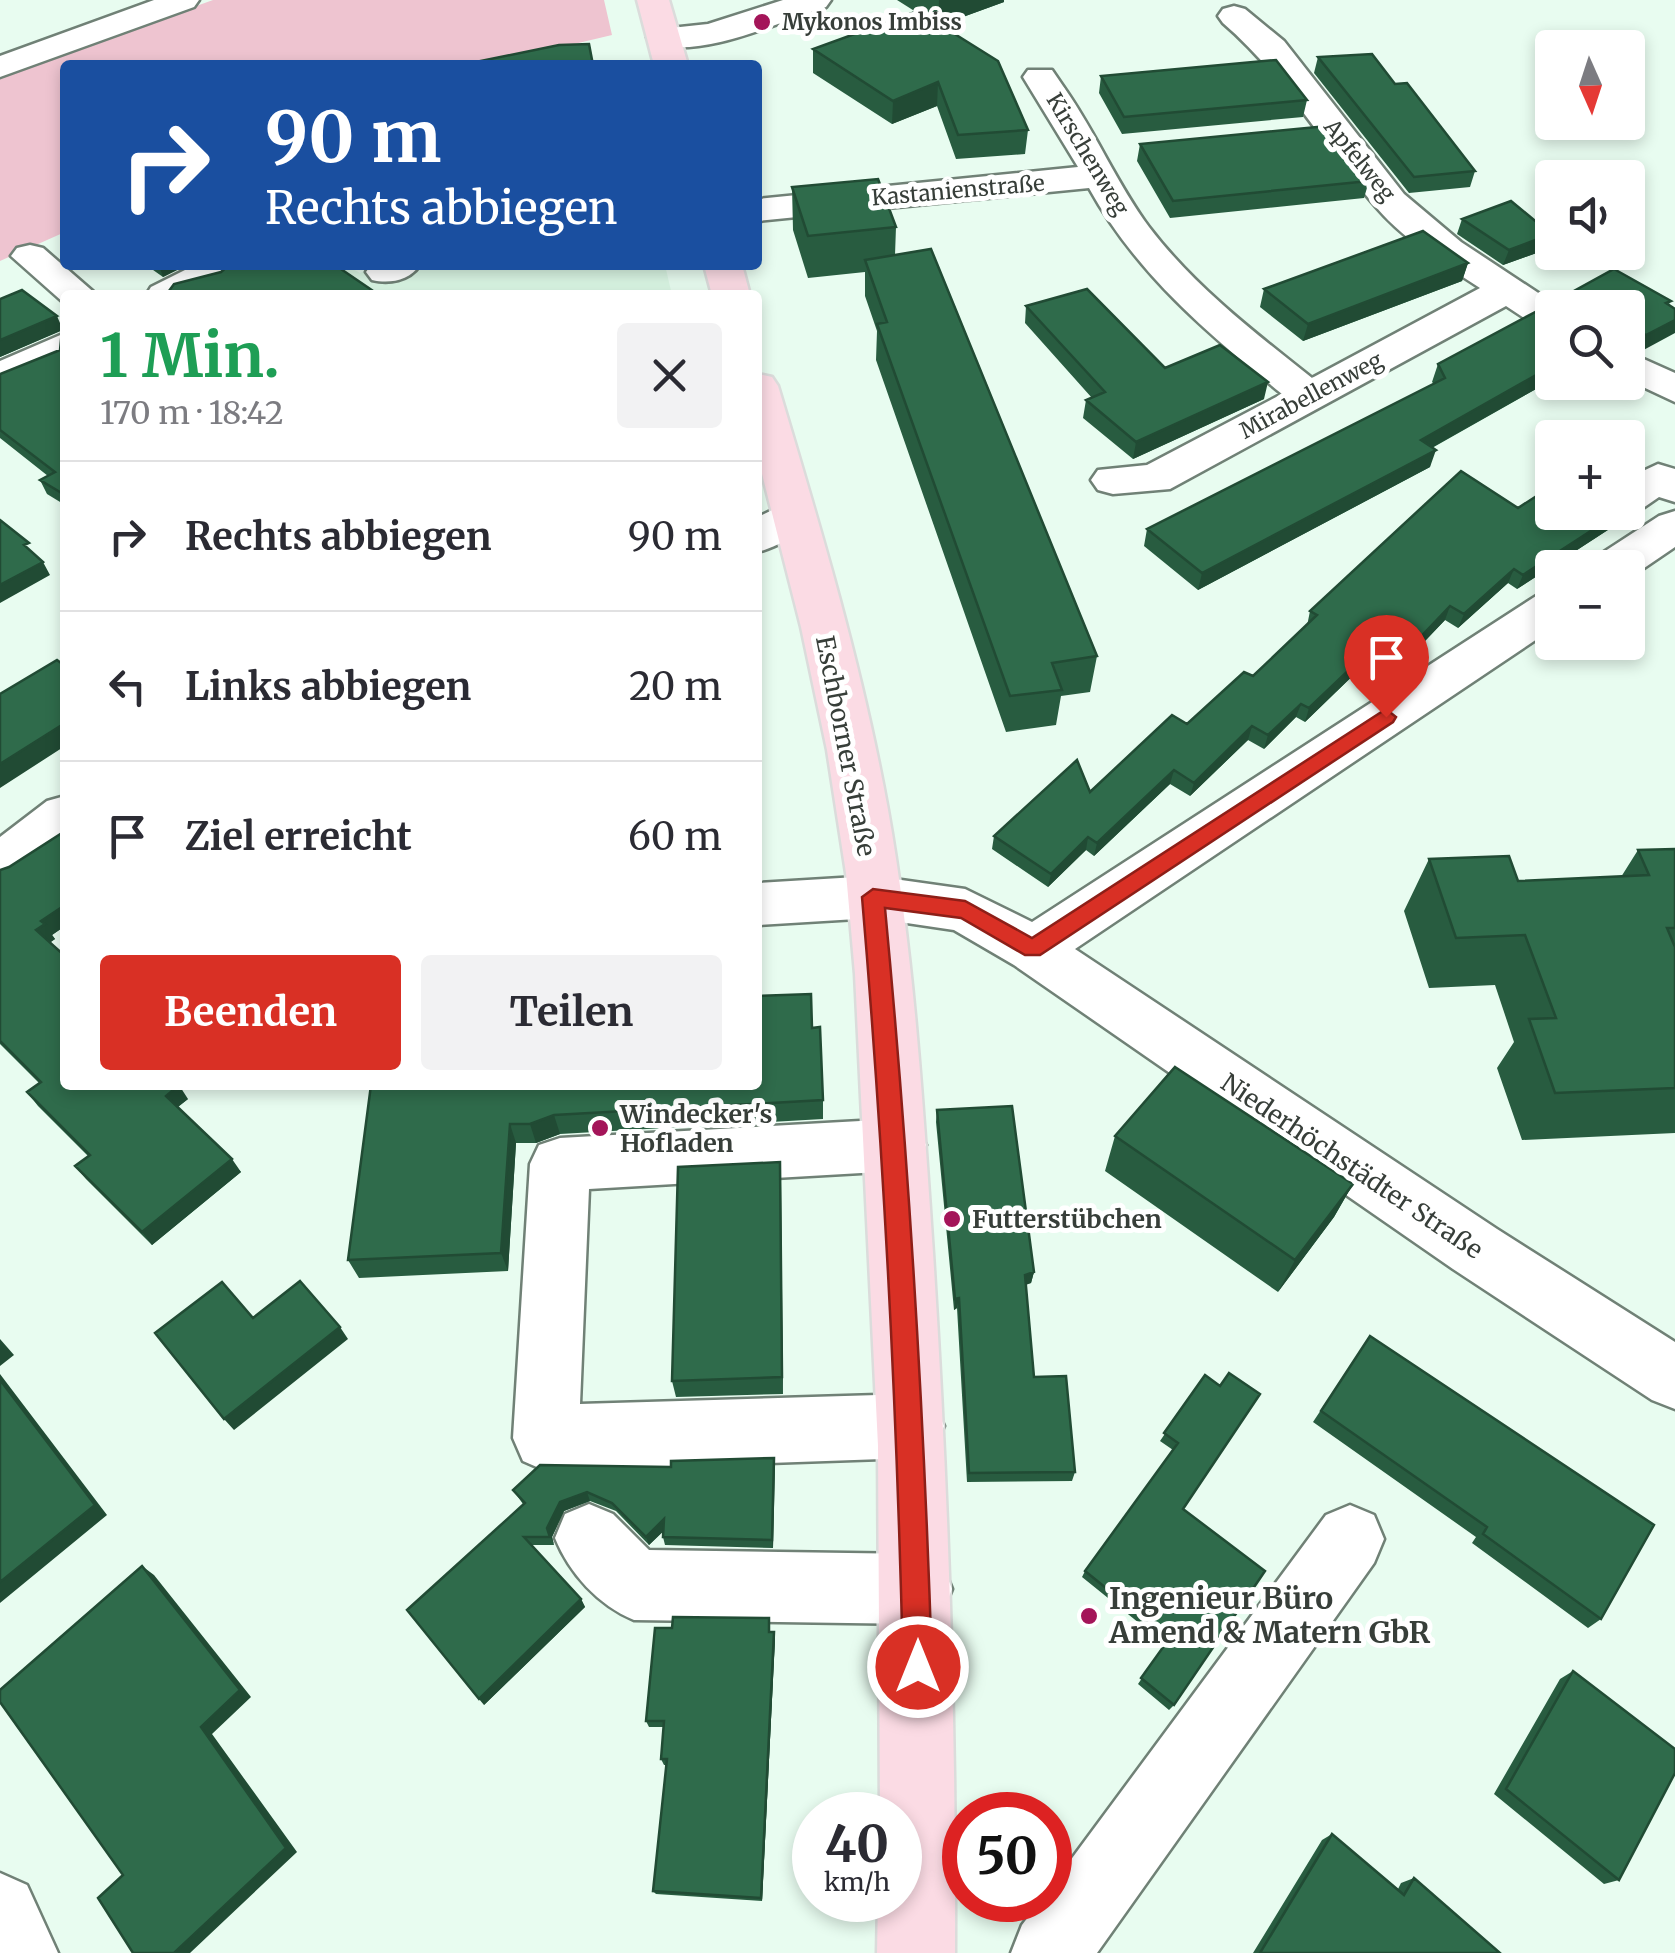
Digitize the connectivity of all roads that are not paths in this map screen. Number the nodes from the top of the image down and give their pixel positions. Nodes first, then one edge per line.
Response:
1 (184, 0) edge
2 (653, 0) edge
3 (814, 0) edge
4 (1234, 16) dead end
5 (667, 51) edge
6 (0, 67) edge
7 (1040, 77) dead end
8 (1334, 128) junction
9 (1296, 131) edge
10 (1126, 147) edge
11 (1094, 164) junction
12 (762, 209) edge
13 (30, 256) dead end
14 (215, 270) edge
15 (72, 290) edge
16 (175, 290) edge
17 (1504, 291) junction
18 (1535, 309) edge
19 (60, 348) edge
20 (1645, 373) edge
21 (0, 378) edge
22 (1675, 390) edge
23 (1310, 396) junction
24 (762, 419) edge
25 (1113, 480) dead end
26 (1661, 502) edge
27 (775, 526) edge
28 (1625, 550) edge
29 (1535, 618) edge
30 (60, 820) edge
31 (0, 865) edge
32 (873, 897) junction
33 (762, 904) edge
34 (1032, 949) junction
35 (896, 1145) junction
36 (1675, 1378) edge
37 (911, 1426) junction
38 (589, 1538) dead end
39 (1350, 1539) dead end
40 (917, 1589) junction
41 (0, 1912) edge
42 (19, 1953) edge
43 (916, 1953) edge
44 (1050, 1953) edge

1 - 6 street
2 - 5 main road
3 - 5 street
4 - 8 street, Apfelweg
7 - 11 street, Kirschenweg
8 - 9 street
8 - 17 street, Apfelweg
10 - 11 street, Kastanienstraße
11 - 12 street, Kastanienstraße
11 - 23 street, Kirschenweg
13 - 15 street
14 - 16 street
17 - 18 street, Apfelweg
17 - 23 street, Mirabellenweg
19 - 21 street
20 - 22 street
23 - 25 street, Mirabellenweg
24 - 27 main road, Eschborner Straße
26 - 28 street
27 - 32 main road, Eschborner Straße
29 - 34 street
30 - 31 street
32 - 33 street, Niederhöchstädter Straße
32 - 34 street, Niederhöchstädter Straße
32 - 35 main road, Eschborner Straße
34 - 36 street, Niederhöchstädter Straße
35 - 37 main road, Eschborner Straße
35 - 37 street
37 - 40 main road, Eschborner Straße
38 - 40 street
39 - 44 street
40 - 43 main road, Eschborner Straße
41 - 42 street

